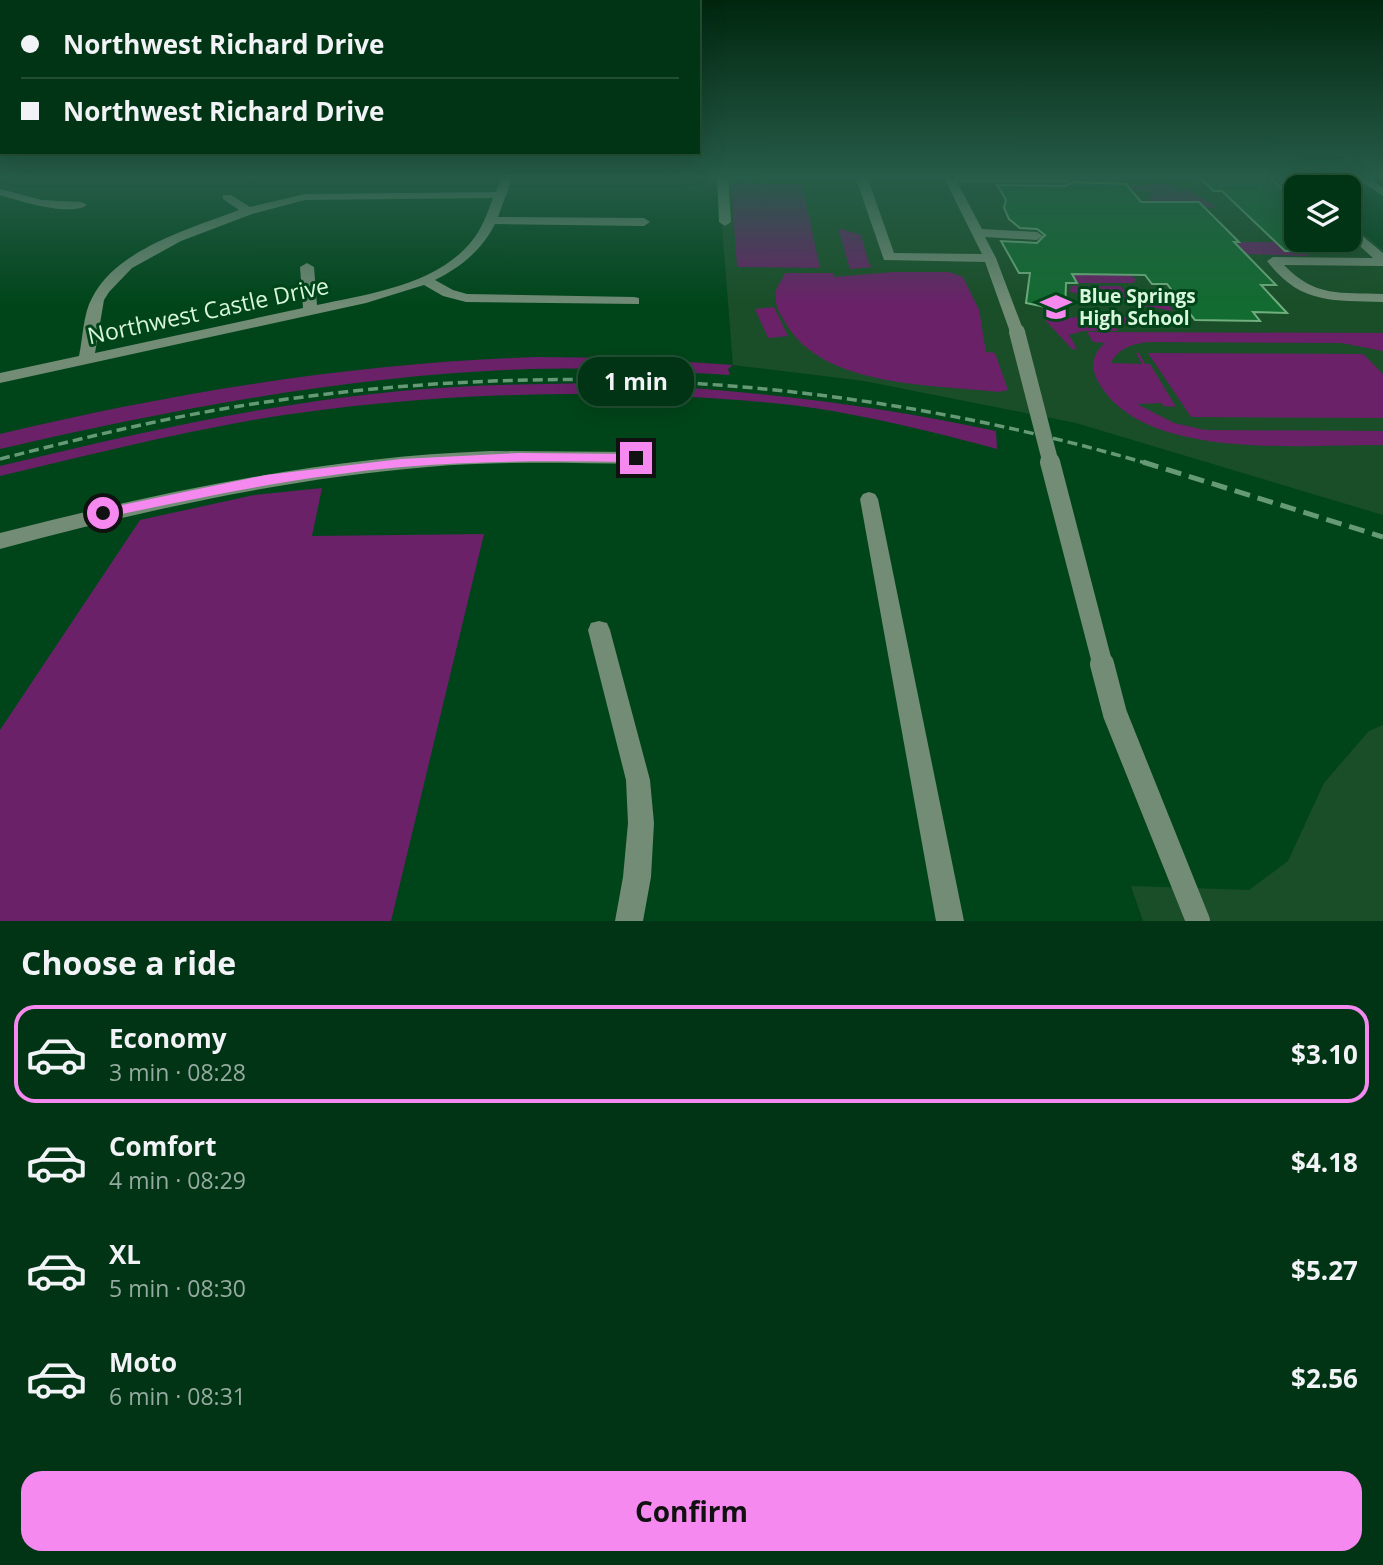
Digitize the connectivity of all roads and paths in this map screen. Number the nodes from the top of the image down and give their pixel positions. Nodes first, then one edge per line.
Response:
1 (227, 219) edge
2 (725, 219) edge
3 (876, 219) edge
4 (971, 219) edge
5 (489, 220) joint
6 (644, 222) dead end
7 (725, 222) dead end
8 (978, 233) junction
9 (1037, 236) dead end
10 (1361, 240) edge
11 (990, 258) junction
12 (1383, 261) edge
13 (307, 267) dead end
14 (424, 279) junction
15 (1383, 298) edge
16 (634, 301) dead end
17 (310, 311) junction
18 (86, 359) junction
19 (0, 378) edge
20 (636, 458) dead end
21 (869, 499) dead end
22 (0, 541) edge
23 (599, 630) dead end
24 (629, 921) edge
25 (950, 921) edge
26 (1198, 921) edge

1 - 18 street
2 - 7 street
3 - 11 street
4 - 8 street
5 - 6 street
5 - 14 street, Northwest Castle Drive
8 - 9 street
8 - 11 street
10 - 12 street
11 - 26 street, bridge
12 - 15 street
13 - 17 street
14 - 16 street
14 - 17 street, Northwest Castle Drive
17 - 18 street, Northwest Castle Drive
18 - 19 street, Northwest Castle Drive
20 - 22 street
21 - 25 street
23 - 24 street

